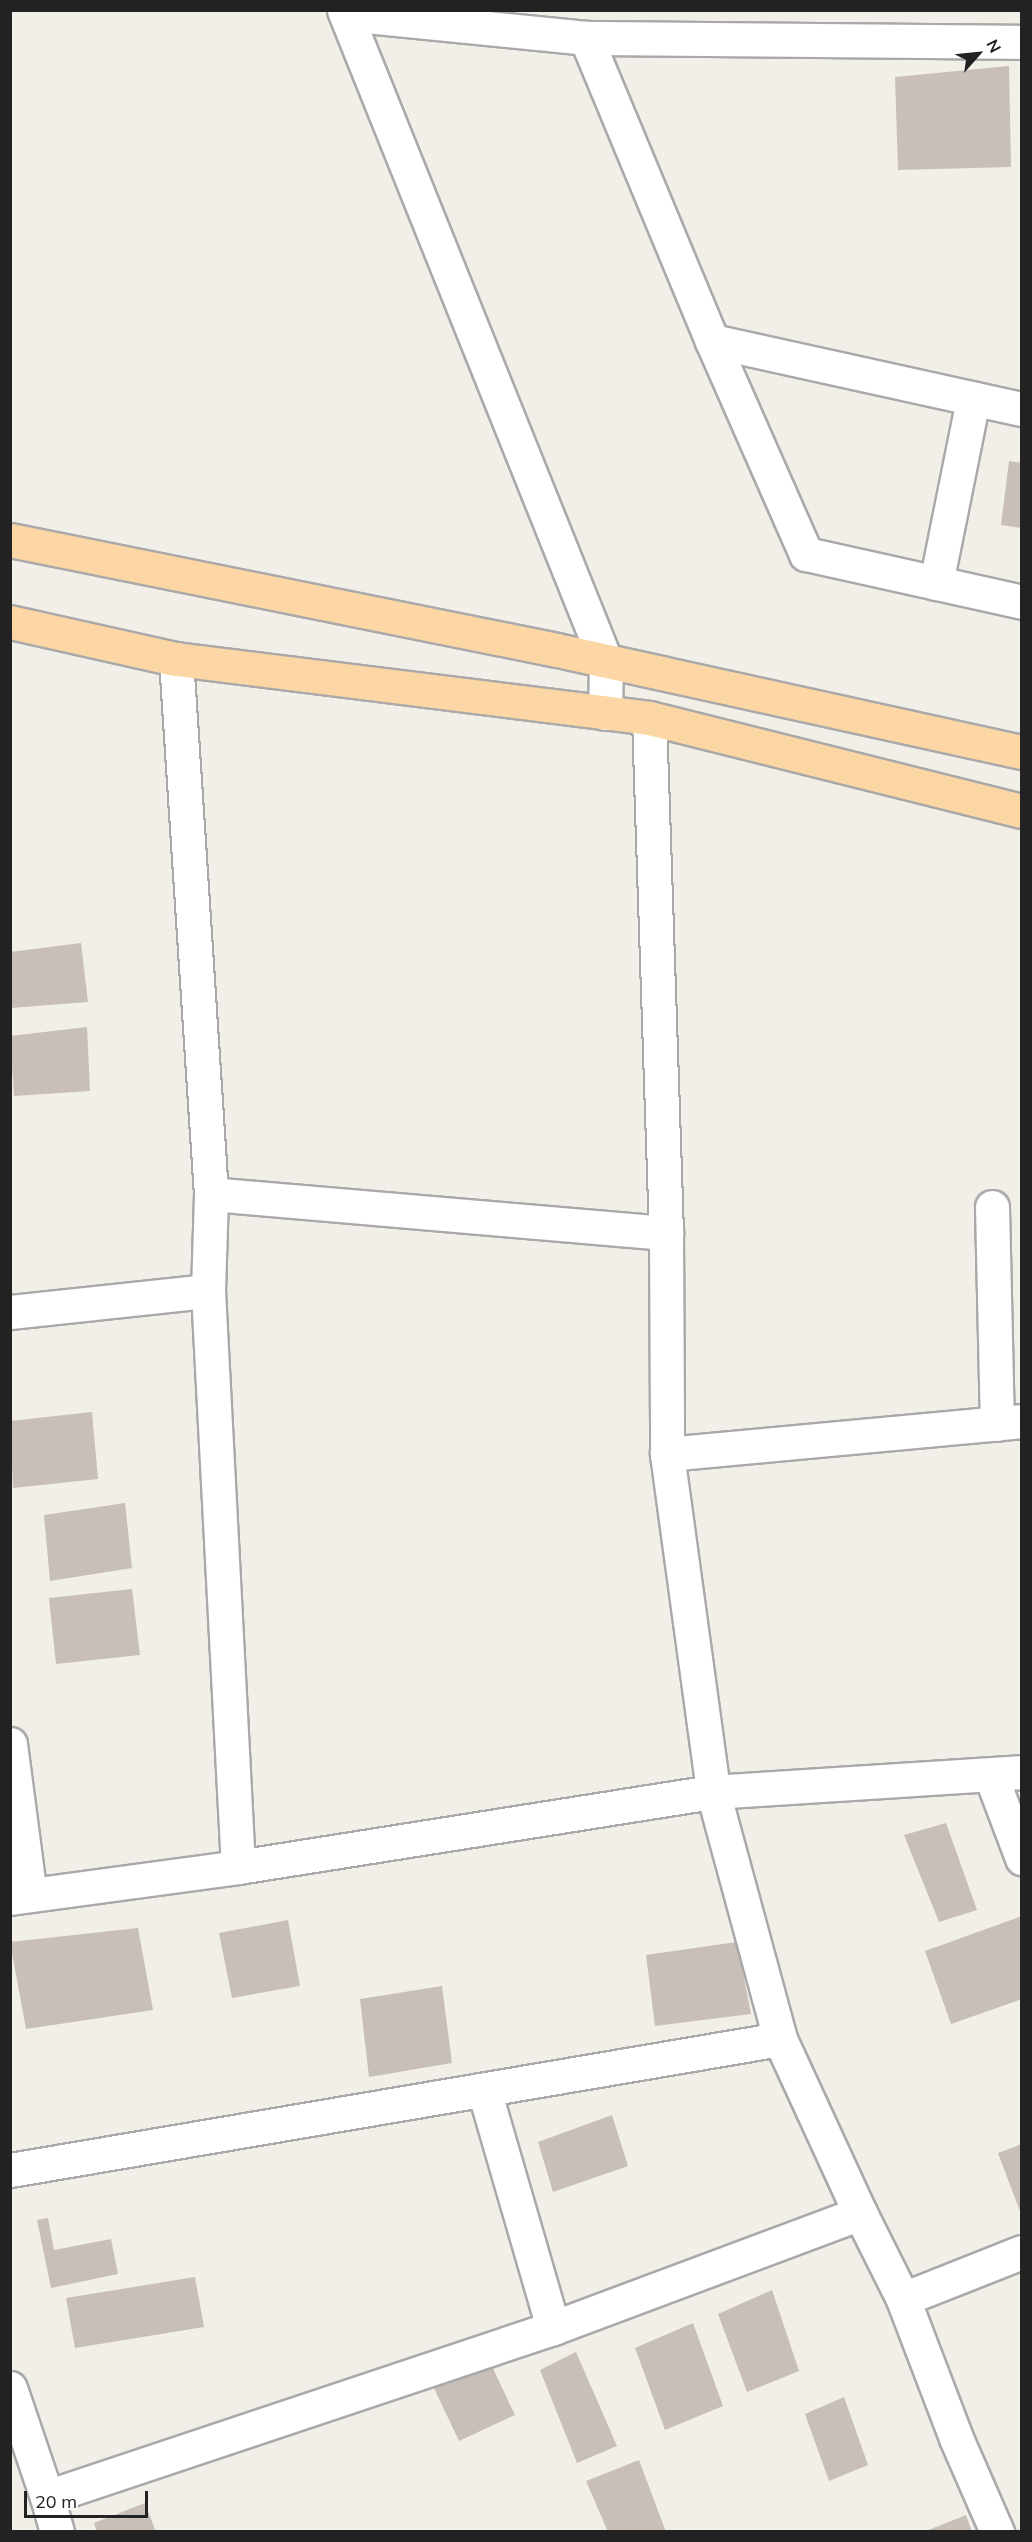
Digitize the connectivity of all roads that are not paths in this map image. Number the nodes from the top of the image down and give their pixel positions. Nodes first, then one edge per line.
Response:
1 (345, 12) edge
2 (586, 38) junction
3 (1022, 42) edge
4 (712, 341) junction
5 (973, 399) junction
6 (1022, 409) edge
7 (10, 540) edge
8 (936, 583) junction
9 (1022, 602) edge
10 (10, 622) edge
11 (176, 659) junction
12 (606, 662) junction
13 (605, 713) junction
14 (649, 718) junction
15 (1022, 752) edge
16 (1022, 811) edge
17 (211, 1194) junction
18 (992, 1207) dead end
19 (666, 1233) junction
20 (208, 1291) junction
21 (10, 1312) edge
22 (1009, 1422) edge
23 (667, 1454) junction
24 (10, 1743) edge
25 (1006, 1774) edge
26 (713, 1792) junction
27 (1022, 1858) edge
28 (238, 1867) junction
29 (20, 1896) edge
30 (780, 2040) junction
31 (484, 2090) junction
32 (10, 2170) edge
33 (860, 2213) junction
34 (1022, 2252) edge
35 (903, 2299) junction
36 (553, 2328) junction
37 (10, 2388) edge
38 (47, 2497) junction
39 (57, 2532) edge
40 (997, 2532) edge

1 - 2 street
1 - 12 street
2 - 3 street
2 - 4 street
4 - 5 street
4 - 8 street
5 - 6 street
5 - 8 street
7 - 12 main road
8 - 9 street
10 - 11 main road
11 - 13 main road
11 - 17 street
12 - 13 street
12 - 15 main road
13 - 14 main road
14 - 16 main road
14 - 19 street
17 - 19 street
17 - 20 street
18 - 22 street
19 - 23 street
20 - 21 street
20 - 28 street
22 - 23 street
23 - 26 street
24 - 29 street
25 - 26 street
25 - 27 street
26 - 28 street
26 - 30 street
28 - 29 street
30 - 31 street
30 - 33 street
31 - 32 street
31 - 36 street
33 - 35 street
33 - 36 street
34 - 35 street
35 - 40 street
36 - 38 street
37 - 38 street
38 - 39 street

